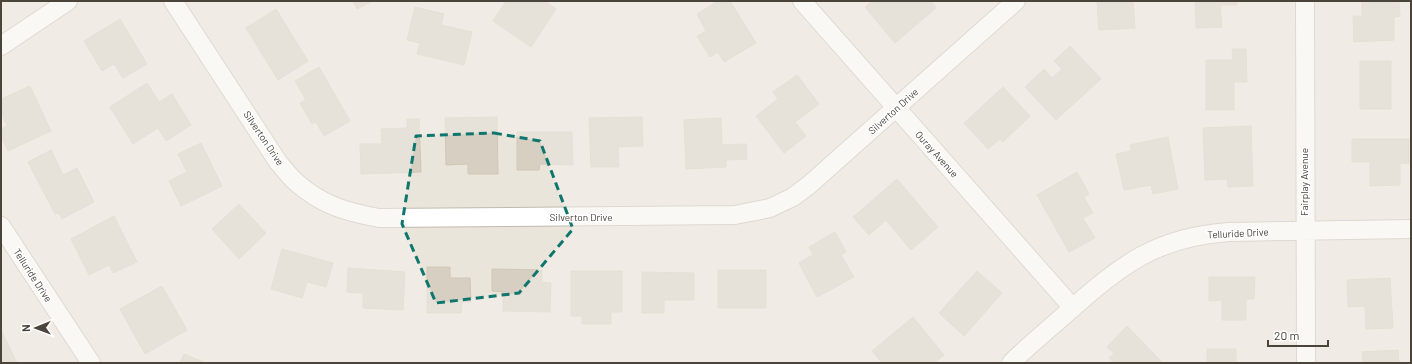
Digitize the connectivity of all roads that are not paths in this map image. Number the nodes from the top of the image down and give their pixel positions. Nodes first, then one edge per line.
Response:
1 (68, 1) edge
2 (173, 1) edge
3 (802, 1) edge
4 (1016, 1) edge
5 (1304, 1) edge
6 (1, 46) edge
7 (896, 108) junction
8 (1, 226) edge
9 (1411, 229) edge
10 (1304, 231) junction
11 (1073, 308) junction
12 (91, 363) edge
13 (1012, 363) edge
14 (1306, 363) edge

1 - 6 street
2 - 7 street, Silverton Drive
3 - 7 street, Ouray Avenue
4 - 7 street, Silverton Drive
5 - 10 street, Fairplay Avenue
7 - 11 street, Ouray Avenue
8 - 12 street, Telluride Drive
9 - 10 street, Telluride Drive
10 - 11 street, Telluride Drive
10 - 14 street, Fairplay Avenue
11 - 13 street, Telluride Drive

